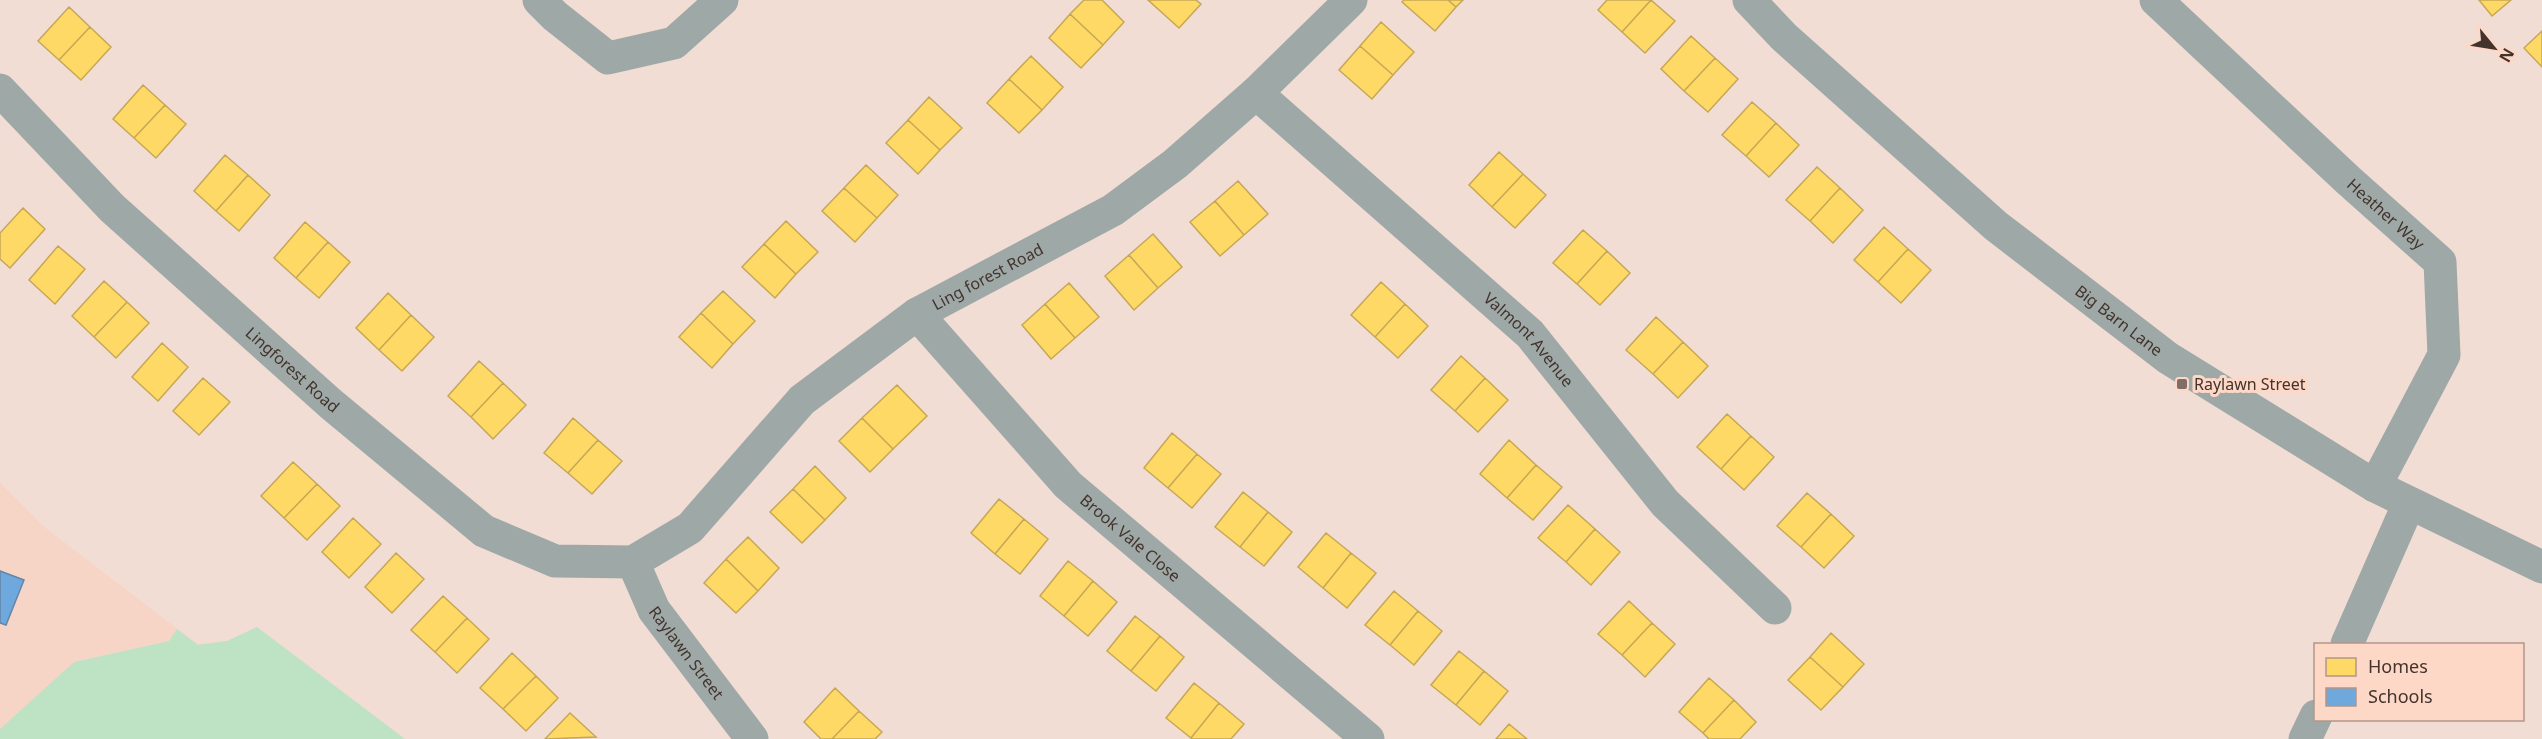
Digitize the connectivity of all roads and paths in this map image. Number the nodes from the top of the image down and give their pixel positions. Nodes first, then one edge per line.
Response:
1 (539, 0) edge
2 (722, 0) edge
3 (1351, 0) edge
4 (1749, 0) edge
5 (2156, 0) edge
6 (0, 90) edge
7 (1256, 93) junction
8 (917, 314) junction
9 (2376, 486) junction
10 (2409, 503) junction
11 (633, 562) junction
12 (2542, 567) edge
13 (1775, 608) dead end
14 (2348, 643) edge
15 (2314, 720) edge
16 (752, 739) edge
17 (1368, 739) edge
18 (2305, 739) edge

1 - 2 street
3 - 7 street, Ling forest Road
4 - 9 street, Big Barn Lane
5 - 9 street, Heather Way
6 - 11 street, Lingforest Road
7 - 8 street, Ling forest Road
7 - 13 street, Valmont Avenue
8 - 11 street, Ling forest Road
8 - 17 street, Brook Vale Close
9 - 10 street, Big Barn Lane
10 - 12 street, Big Barn Lane
10 - 14 street
11 - 16 street, Raylawn Street
15 - 18 street

